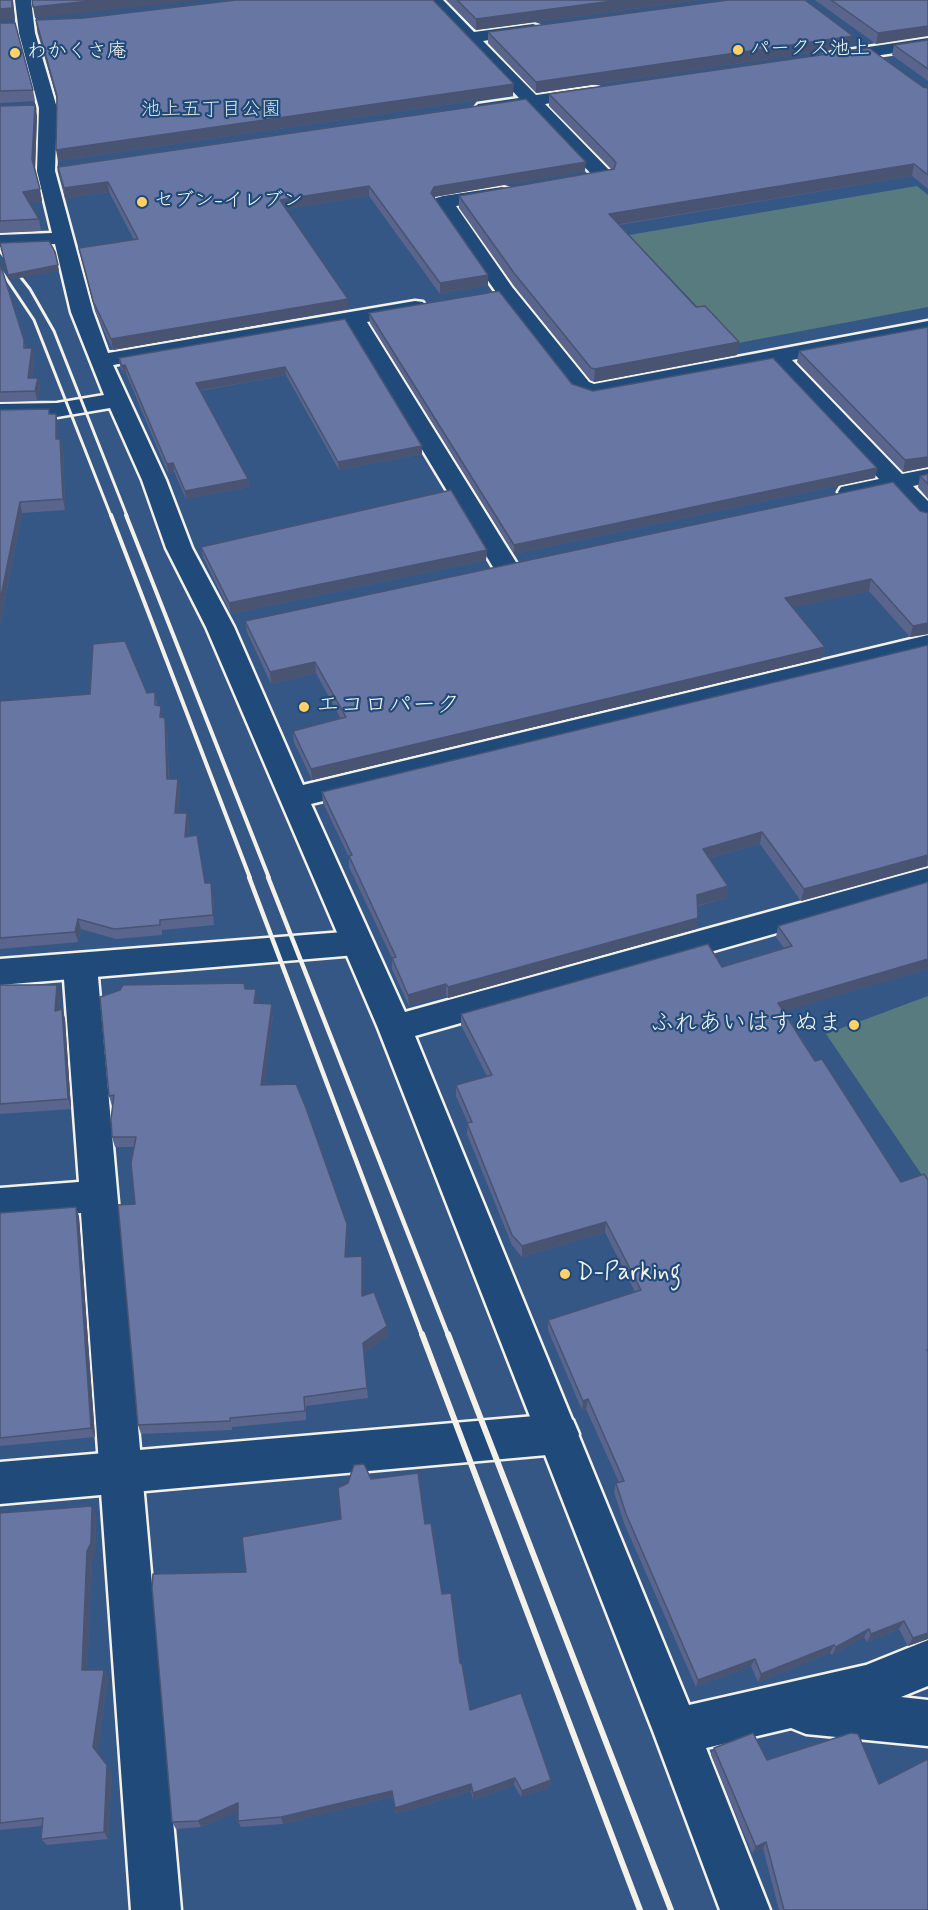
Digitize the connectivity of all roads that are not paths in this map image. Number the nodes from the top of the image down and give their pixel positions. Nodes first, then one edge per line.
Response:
1 (23, 0) edge
2 (434, 0) edge
3 (552, 27) edge
4 (470, 38) junction
5 (856, 40) edge
6 (928, 44) edge
7 (872, 51) junction
8 (813, 60) edge
9 (894, 67) edge
10 (613, 89) edge
11 (531, 101) junction
12 (465, 110) edge
13 (581, 180) edge
14 (522, 190) edge
15 (64, 238) junction
16 (0, 241) edge
17 (505, 291) junction
18 (483, 295) edge
19 (439, 303) edge
20 (353, 317) junction
21 (928, 328) edge
22 (776, 357) junction
23 (100, 361) junction
24 (118, 400) junction
25 (0, 411) edge
26 (928, 476) edge
27 (896, 482) junction
28 (825, 498) edge
29 (928, 516) edge
30 (505, 567) edge
31 (928, 644) edge
32 (293, 798) junction
33 (928, 879) edge
34 (356, 943) junction
35 (80, 966) junction
36 (0, 972) edge
37 (395, 1028) junction
38 (99, 1196) junction
39 (0, 1204) edge
40 (558, 1434) junction
41 (121, 1473) junction
42 (0, 1484) edge
43 (928, 1663) edge
44 (777, 1708) junction
45 (928, 1723) edge
46 (676, 1731) junction
47 (156, 1910) edge
48 (745, 1910) edge

1 - 15 street
2 - 4 street
3 - 4 street
4 - 11 street
5 - 7 street
6 - 7 street
7 - 8 street
7 - 9 street
10 - 11 street
11 - 12 street
11 - 13 street
14 - 17 street
15 - 16 street
15 - 23 street
17 - 18 street
17 - 22 street
19 - 20 street
20 - 23 street
20 - 30 street
21 - 22 street
22 - 27 street
23 - 24 street
24 - 25 street
24 - 32 street
26 - 27 street
27 - 28 street
27 - 29 street
31 - 32 street
32 - 34 street
33 - 37 street
34 - 35 street
34 - 37 street
35 - 36 street
35 - 38 street
37 - 40 street
38 - 39 street
38 - 41 street
40 - 41 street
40 - 46 street
41 - 42 street
41 - 47 street
43 - 44 street
44 - 45 street
44 - 46 street
46 - 48 street

